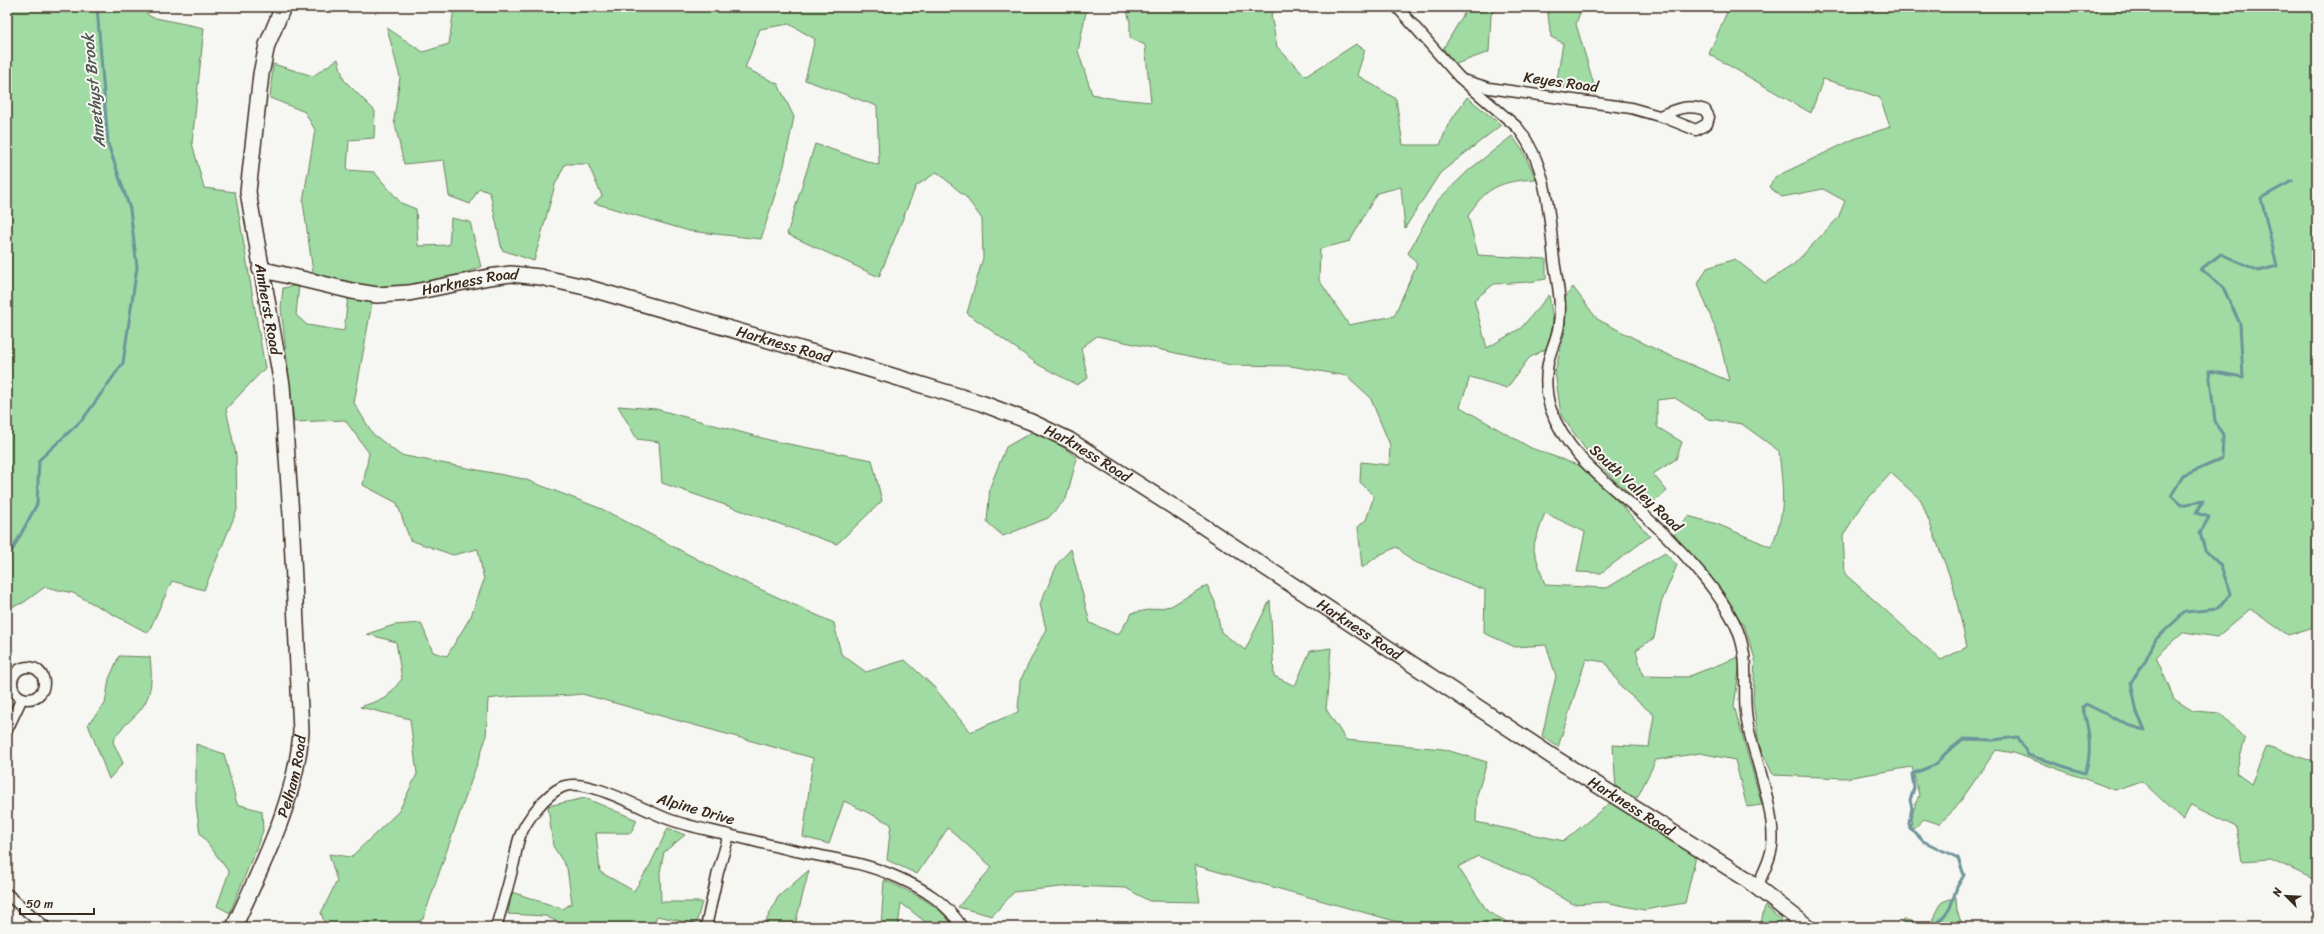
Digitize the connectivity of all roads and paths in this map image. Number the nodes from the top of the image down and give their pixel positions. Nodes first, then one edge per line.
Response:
1 (283, 7) edge
2 (1397, 7) edge
3 (1459, 77) junction
4 (1660, 116) dead end
5 (260, 268) junction
6 (296, 615) joint
7 (22, 698) dead end
8 (7, 730) edge
9 (729, 835) junction
10 (1757, 887) junction
11 (7, 894) edge
12 (45, 927) edge
13 (234, 927) edge
14 (496, 927) edge
15 (706, 927) edge
16 (962, 927) edge
17 (1808, 927) edge

1 - 5 main road, Amherst Road
2 - 3 street, South Valley Road
3 - 4 street, Keyes Road
3 - 10 street, South Valley Road
5 - 6 main road, Amherst Road
5 - 10 main road, Harkness Road
6 - 13 main road, Pelham Road
7 - 8 street
9 - 14 street, Alpine Drive
9 - 15 street
9 - 16 street, Alpine Drive
10 - 17 main road, Harkness Road
11 - 12 street

